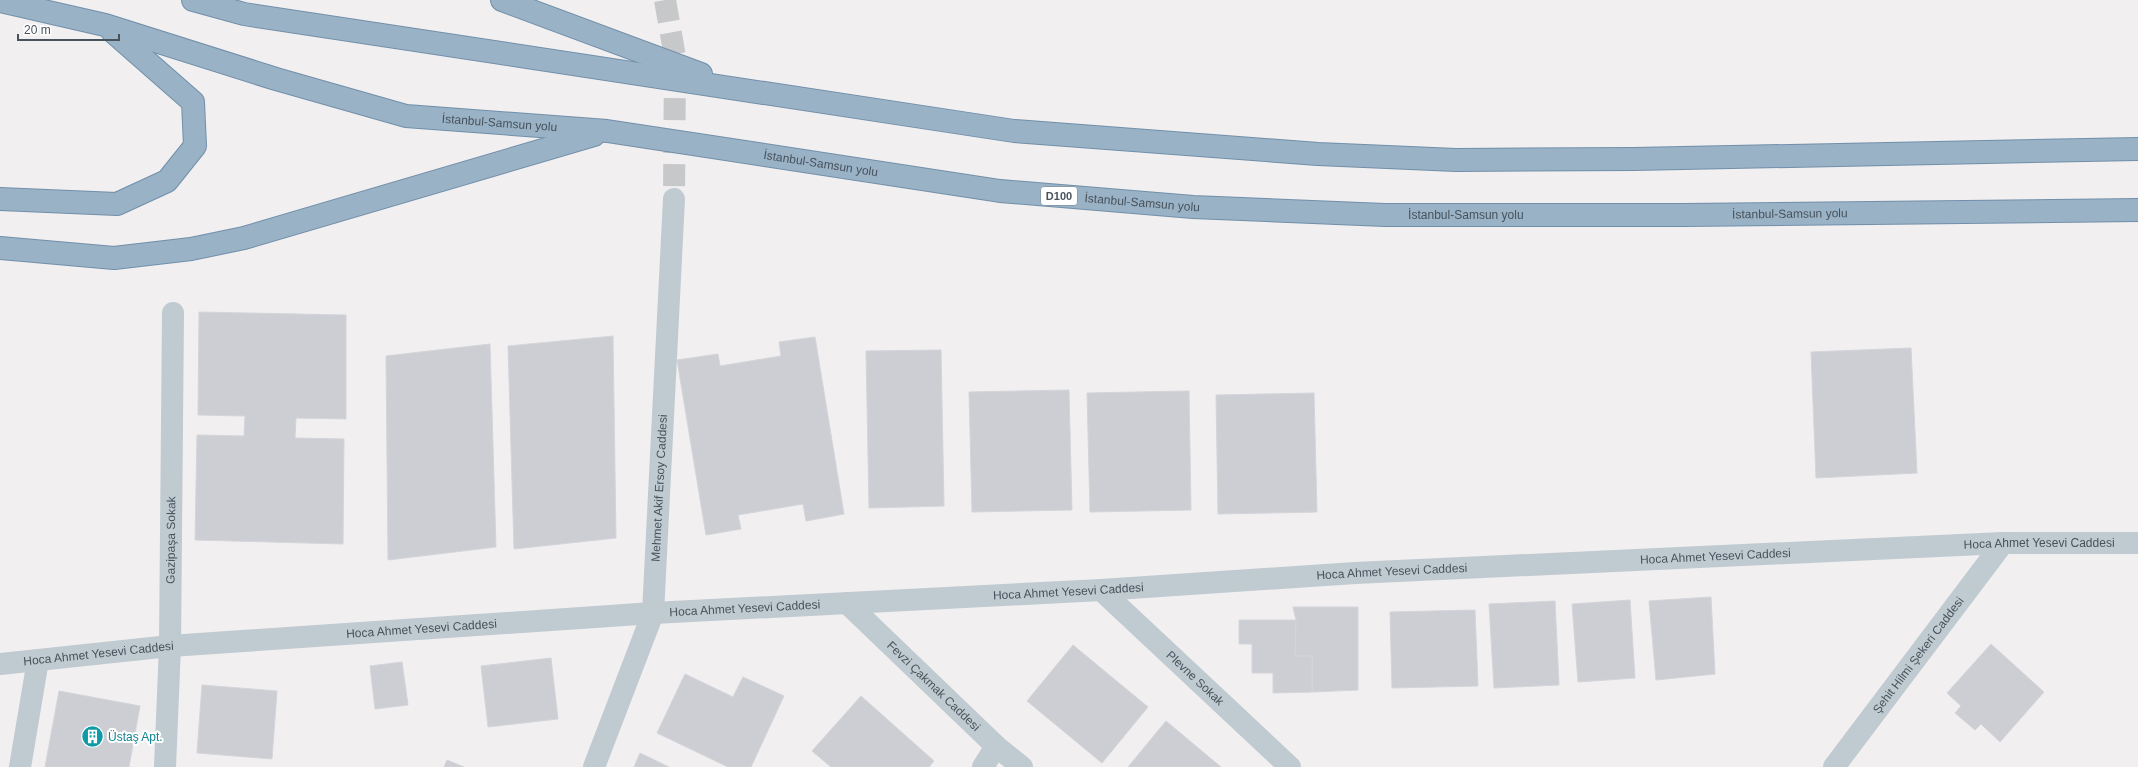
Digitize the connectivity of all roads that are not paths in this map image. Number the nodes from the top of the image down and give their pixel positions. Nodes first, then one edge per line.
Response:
1 (193, 0) edge
2 (502, 0) edge
3 (0, 1) edge
4 (105, 25) junction
5 (744, 90) junction
6 (607, 131) junction
7 (2138, 149) edge
8 (0, 199) edge
9 (674, 199) tunnel mouth
10 (2138, 210) edge
11 (0, 248) edge
12 (173, 313) dead end
13 (2003, 543) junction
14 (2138, 543) edge
15 (1100, 590) junction
16 (846, 603) junction
17 (653, 613) junction
18 (170, 646) junction
19 (38, 660) junction
20 (0, 664) edge
21 (996, 746) junction
22 (20, 767) edge
23 (166, 767) edge
24 (594, 767) edge
25 (983, 767) edge
26 (1022, 767) edge
27 (1290, 767) edge
28 (1834, 767) edge

1 - 5 highway
2 - 5 highway
3 - 4 highway, İstanbul-Samsun yolu / D100
4 - 6 highway, İstanbul-Samsun yolu / D100
4 - 8 highway
5 - 7 highway
6 - 10 highway, İstanbul-Samsun yolu / D100
6 - 11 highway
9 - 17 street, Mehmet Akif Ersoy Caddesi
12 - 18 street, Gazipaşa Sokak
13 - 14 street, Hoca Ahmet Yesevi Caddesi
13 - 15 street, Hoca Ahmet Yesevi Caddesi
13 - 28 street, Şehit Hilmi Şekeri Caddesi
15 - 16 street, Hoca Ahmet Yesevi Caddesi
15 - 27 street, Plevne Sokak
16 - 17 street, Hoca Ahmet Yesevi Caddesi
16 - 21 street, Fevzi Çakmak Caddesi
17 - 18 street, Hoca Ahmet Yesevi Caddesi
17 - 24 street, Mehmet Akif Ersoy Caddesi
18 - 19 street, Hoca Ahmet Yesevi Caddesi
18 - 23 street, Gazipaşa Sokak
19 - 20 street, Hoca Ahmet Yesevi Caddesi
19 - 22 street
21 - 25 street
21 - 26 street, Fevzi Çakmak Caddesi

